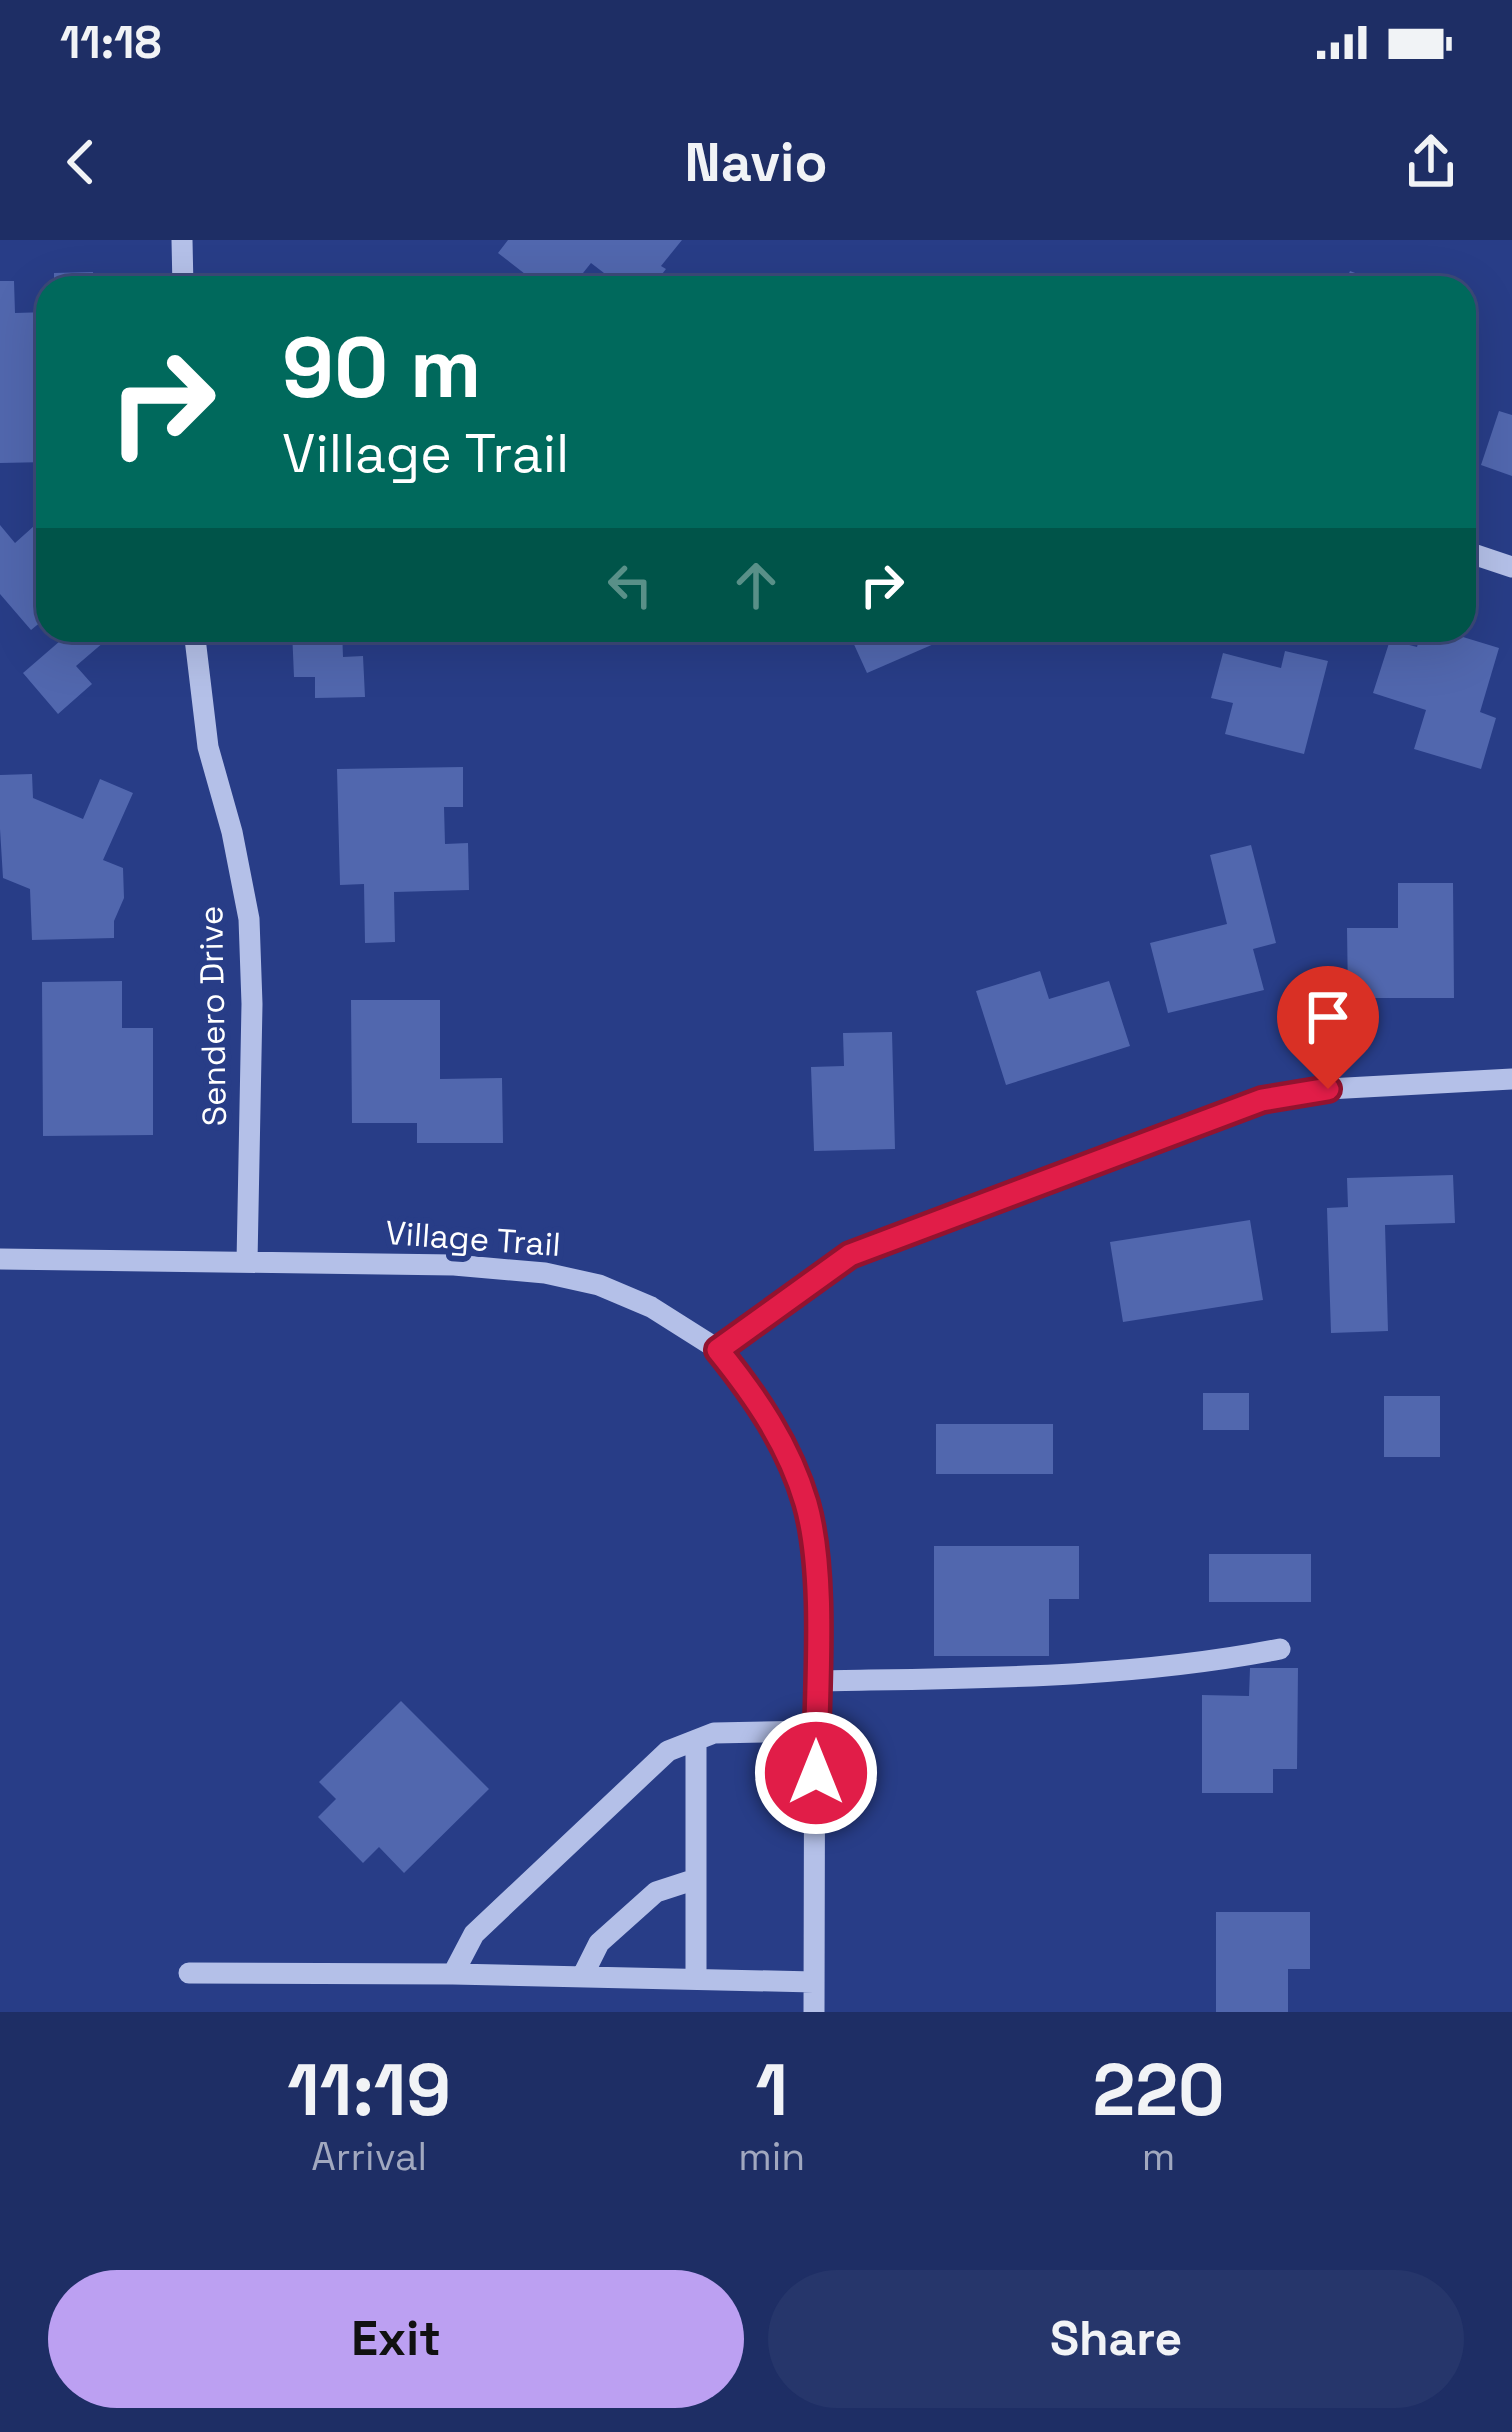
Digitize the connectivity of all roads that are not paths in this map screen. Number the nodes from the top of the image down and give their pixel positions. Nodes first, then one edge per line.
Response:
1 (182, 240) edge
2 (183, 276) edge
3 (1476, 554) edge
4 (1512, 567) edge
5 (195, 642) edge
6 (1512, 1079) edge
7 (0, 1258) edge
8 (247, 1262) junction
9 (718, 1350) junction
10 (1280, 1649) dead end
11 (816, 1681) junction
12 (816, 1731) junction
13 (696, 1740) junction
14 (696, 1879) junction
15 (188, 1973) dead end
16 (453, 1974) junction
17 (582, 1977) junction
18 (696, 1979) junction
19 (814, 1982) junction
20 (814, 2012) edge

1 - 2 street
3 - 4 street
5 - 8 street, Sendero Drive
6 - 9 street
7 - 8 street, Village Trail
8 - 9 street, Village Trail
9 - 11 street
10 - 11 street
11 - 12 street
12 - 13 street
12 - 19 street
13 - 14 street
13 - 16 street
14 - 17 street
14 - 18 street
15 - 16 street
16 - 17 street
17 - 18 street
18 - 19 street
19 - 20 street

